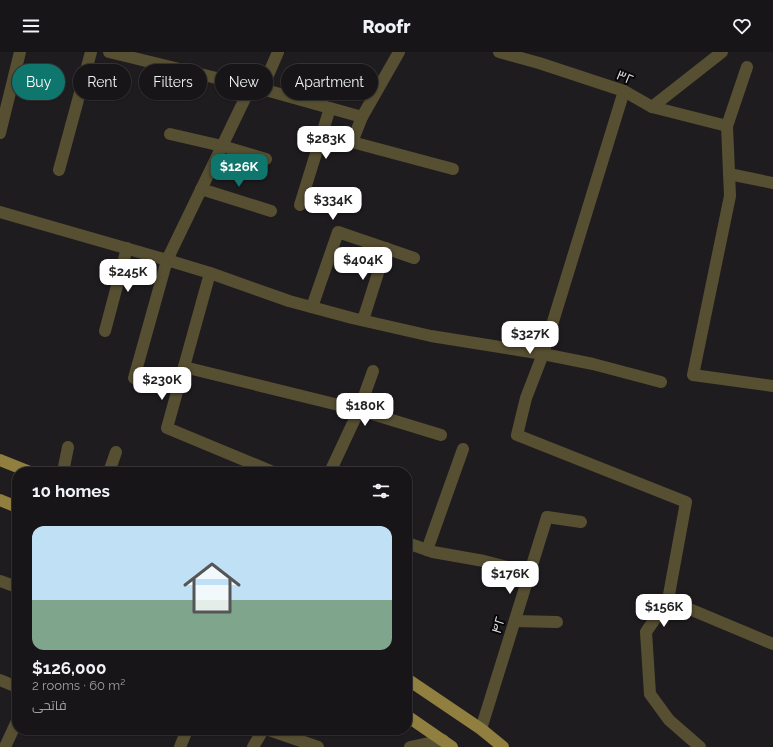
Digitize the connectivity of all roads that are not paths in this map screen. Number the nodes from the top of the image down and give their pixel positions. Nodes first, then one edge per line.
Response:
1 (20, 52) edge
2 (91, 52) edge
3 (109, 52) edge
4 (278, 52) edge
5 (399, 52) edge
6 (499, 52) edge
7 (722, 52) edge
8 (271, 64) edge
9 (747, 67) dead end
10 (215, 77) edge
11 (624, 91) junction
12 (273, 92) edge
13 (249, 100) edge
14 (652, 107) junction
15 (330, 108) junction
16 (362, 117) junction
17 (727, 126) junction
18 (0, 133) edge
19 (170, 134) dead end
20 (222, 146) junction
21 (266, 159) dead end
22 (453, 169) dead end
23 (59, 170) dead end
24 (729, 174) junction
25 (773, 183) edge
26 (201, 189) junction
27 (300, 205) dead end
28 (271, 211) dead end
29 (0, 214) edge
30 (127, 248) junction
31 (386, 248) junction
32 (414, 258) dead end
33 (167, 260) junction
34 (210, 273) junction
35 (312, 307) junction
36 (364, 320) junction
37 (105, 331) dead end
38 (543, 354) junction
39 (184, 367) junction
40 (373, 371) dead end
41 (134, 378) dead end
42 (661, 382) dead end
43 (773, 386) edge
44 (360, 410) junction
45 (441, 435) dead end
46 (68, 447) dead end
47 (463, 449) dead end
48 (116, 452) dead end
49 (0, 460) edge
50 (18, 467) edge
51 (65, 467) edge
52 (111, 467) edge
53 (261, 467) edge
54 (332, 467) edge
55 (0, 500) edge
56 (12, 505) edge
57 (581, 522) dead end
58 (412, 545) edge
59 (427, 550) junction
60 (530, 573) junction
61 (0, 581) edge
62 (12, 585) edge
63 (668, 600) junction
64 (515, 620) junction
65 (557, 622) dead end
66 (773, 644) edge
67 (0, 680) edge
68 (412, 683) edge
69 (12, 685) edge
70 (412, 720) edge
71 (481, 729) junction
72 (12, 732) edge
73 (185, 735) edge
74 (260, 735) edge
75 (283, 735) edge
76 (7, 744) edge
77 (447, 744) edge
78 (180, 747) edge
79 (253, 747) edge
80 (318, 747) edge
81 (410, 747) edge
82 (503, 747) edge
83 (700, 747) edge

1 - 18 street
2 - 23 street
3 - 10 street
4 - 8 street
5 - 16 street
6 - 11 street, ۳۲
7 - 14 street
9 - 17 street
11 - 14 street, ۳۲
11 - 38 street
12 - 15 street
13 - 20 street
14 - 17 street, ۳۲
15 - 16 street
15 - 27 street
16 - 22 street
17 - 24 street
19 - 20 street
20 - 21 street
20 - 26 street
24 - 25 street
24 - 43 street
26 - 28 street
26 - 33 street
29 - 30 street
30 - 33 street
30 - 37 street
31 - 32 street
31 - 35 street
31 - 36 street
33 - 34 street
33 - 41 street
34 - 35 street
34 - 39 street
35 - 36 street
36 - 38 street
38 - 42 street
38 - 63 street
39 - 44 street
39 - 53 street
40 - 44 street
44 - 45 street
44 - 54 street
46 - 51 street
47 - 59 street
48 - 52 street
49 - 50 main road
55 - 56 main road
57 - 60 street, ۴۲
58 - 59 street
59 - 60 street
60 - 64 street, ۴۲
61 - 62 street
63 - 66 street
63 - 83 street
64 - 65 street
64 - 71 street, ۴۲
67 - 69 street
68 - 71 main road
70 - 77 main road
71 - 82 main road
72 - 76 street
73 - 78 street
74 - 79 street
75 - 80 street
77 - 81 street

